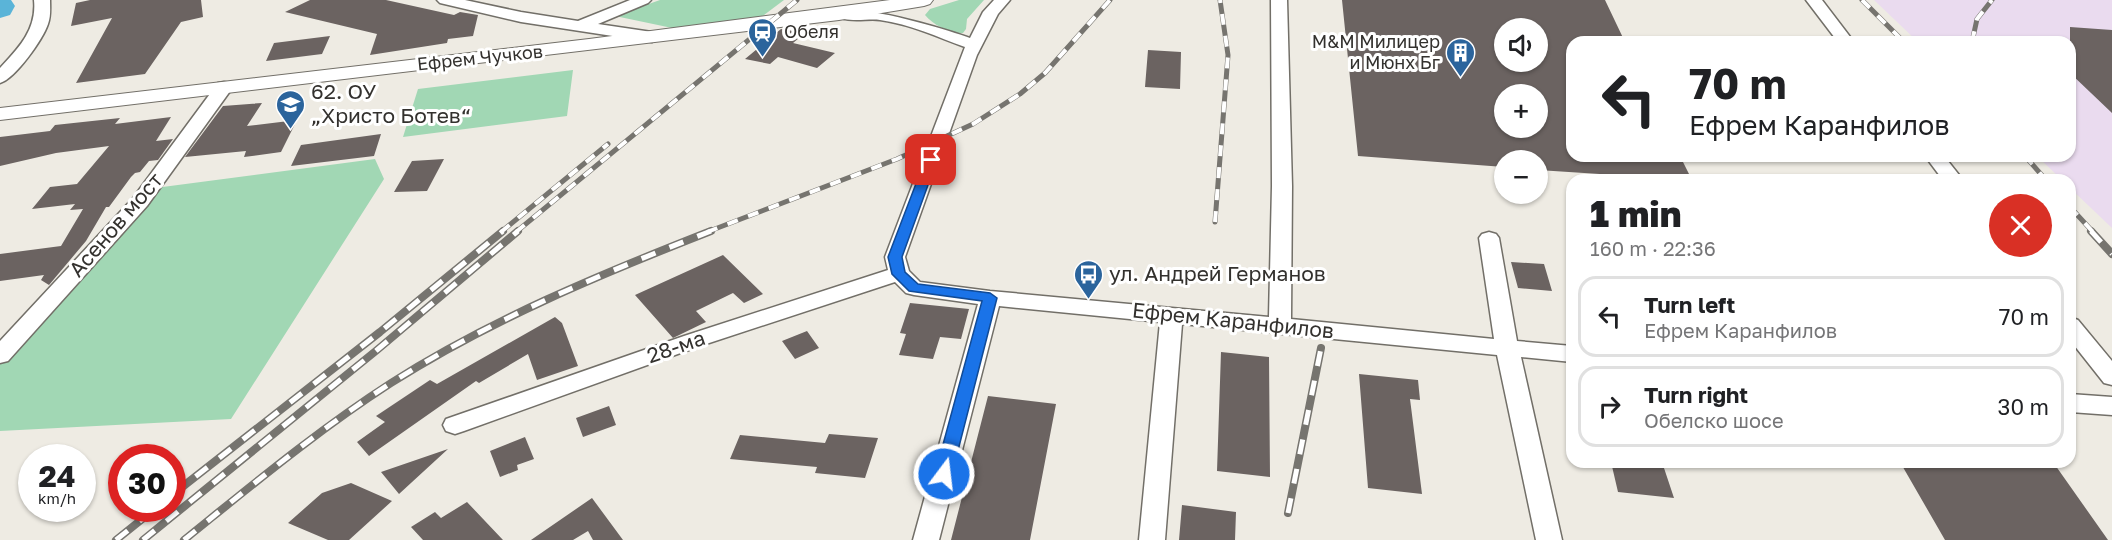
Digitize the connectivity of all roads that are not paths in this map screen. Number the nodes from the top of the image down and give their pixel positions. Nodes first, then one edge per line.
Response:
1 (42, 0) edge
2 (445, 0) edge
3 (509, 0) edge
4 (643, 0) edge
5 (924, 0) edge
6 (1002, 0) edge
7 (1279, 0) edge
8 (1814, 0) edge
9 (839, 14) junction
10 (582, 25) junction
11 (1841, 36) edge
12 (652, 37) junction
13 (975, 45) junction
14 (0, 78) edge
15 (224, 87) junction
16 (0, 114) edge
17 (1939, 162) edge
18 (1948, 174) edge
19 (1489, 238) dead end
20 (899, 274) junction
21 (990, 298) junction
22 (1172, 315) junction
23 (1280, 325) junction
24 (2076, 332) edge
25 (1508, 347) junction
26 (1566, 353) edge
27 (0, 355) edge
28 (2112, 376) edge
29 (2076, 403) edge
30 (2112, 406) edge
31 (454, 425) dead end
32 (927, 540) edge
33 (1152, 540) edge
34 (1548, 540) edge

1 - 14 street
2 - 10 street
3 - 10 street
4 - 10 street
5 - 9 street, Ефрем Чучков
6 - 13 street
7 - 23 street
8 - 11 street
9 - 12 street, Ефрем Чучков
9 - 13 street
10 - 12 street
12 - 15 street, Ефрем Чучков
13 - 20 street
15 - 16 street, Ефрем Чучков
15 - 27 street, Асенов мост
17 - 18 street
19 - 25 street
20 - 21 street, Ефрем Каранфилов
20 - 31 street, 28-ма
21 - 22 street, Ефрем Каранфилов
21 - 32 street
22 - 23 street, Ефрем Каранфилов
22 - 33 street
23 - 25 street, Ефрем Каранфилов
24 - 28 street
25 - 26 street, Ефрем Каранфилов
25 - 34 street
29 - 30 street

